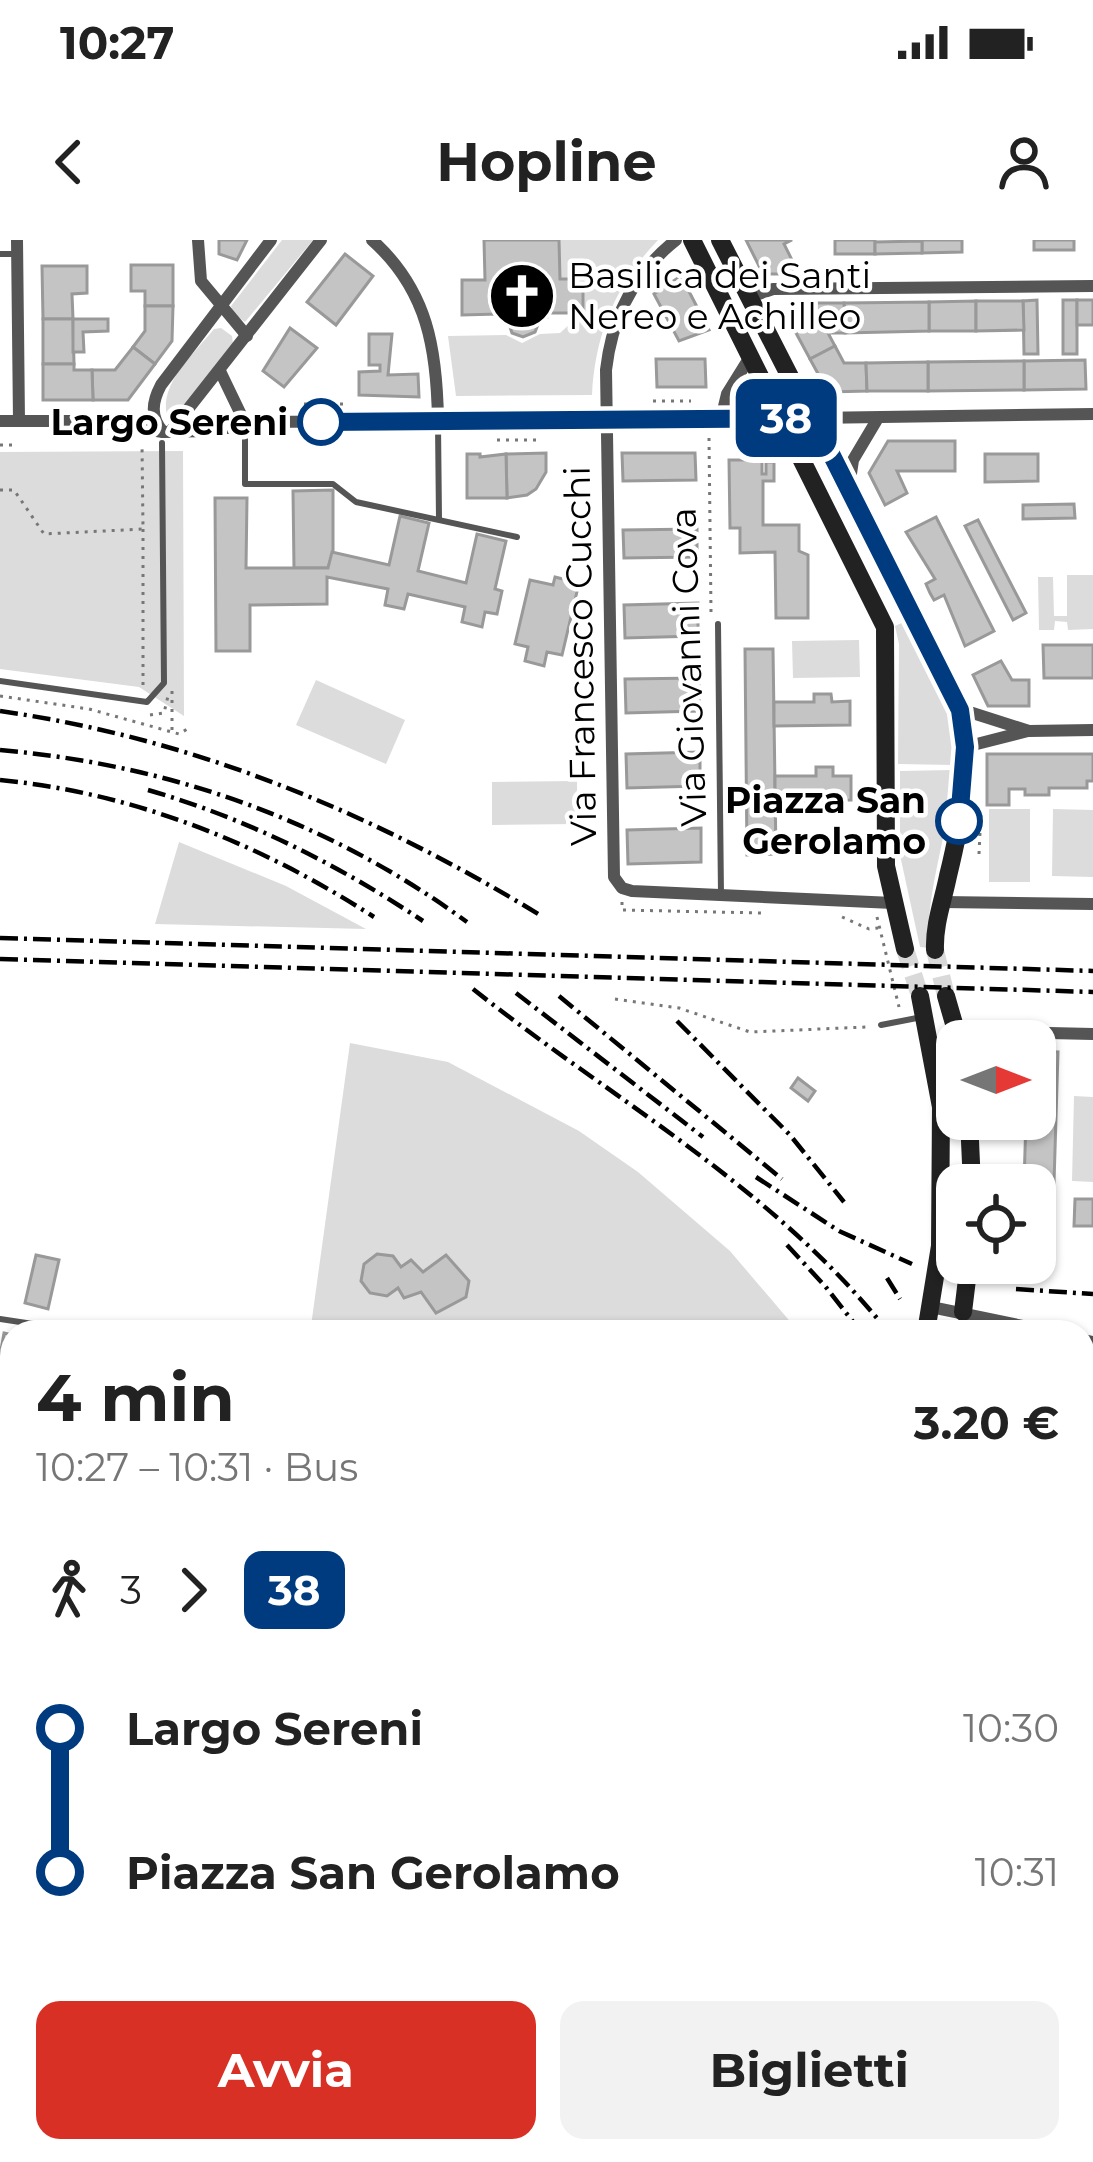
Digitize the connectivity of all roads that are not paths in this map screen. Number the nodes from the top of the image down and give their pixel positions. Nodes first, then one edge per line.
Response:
1 (198, 240) edge
2 (271, 240) edge
3 (321, 240) edge
4 (373, 240) edge
5 (676, 240) edge
6 (692, 240) edge
7 (720, 240) edge
8 (17, 247) edge
9 (0, 254) edge
10 (1093, 286) edge
11 (750, 297) junction
12 (221, 305) junction
13 (726, 310) junction
14 (247, 336) junction
15 (749, 357) junction
16 (220, 371) junction
17 (1093, 414) edge
18 (781, 418) junction
19 (813, 418) junction
20 (878, 418) junction
21 (721, 419) junction
22 (606, 420) junction
23 (0, 421) edge
24 (19, 421) junction
25 (438, 421) junction
26 (245, 423) junction
27 (165, 435) junction
28 (837, 466) junction
29 (812, 480) junction
30 (849, 489) junction
31 (439, 521) junction
32 (518, 537) dead end
33 (718, 624) road end
34 (0, 681) edge
35 (960, 710) junction
36 (1093, 730) edge
37 (1029, 731) junction
38 (965, 747) junction
39 (721, 894) junction
40 (942, 902) junction
41 (893, 903) junction
42 (1093, 904) edge
43 (905, 949) tunnel mouth
44 (935, 950) tunnel mouth
45 (920, 996) tunnel mouth
46 (946, 996) tunnel mouth
47 (926, 1016) junction
48 (953, 1020) edge
49 (881, 1025) road end
50 (1093, 1034) edge
51 (1056, 1035) edge
52 (966, 1284) edge
53 (931, 1307) junction
54 (928, 1320) edge
55 (957, 1320) edge
56 (961, 1320) edge

1 - 12 street
2 - 12 street
3 - 14 street
4 - 25 street
5 - 22 street, Via Francesco Cucchi
6 - 13 street
7 - 11 street
8 - 9 lane
8 - 24 street
10 - 11 street
11 - 13 street
11 - 19 street
12 - 14 street
12 - 27 street
13 - 15 street
14 - 16 street
15 - 18 street
15 - 21 street
16 - 26 street
16 - 27 street
17 - 20 street
18 - 19 street
18 - 21 street
18 - 29 street
19 - 20 street
19 - 28 street
20 - 30 street
21 - 22 street
22 - 25 street
22 - 39 street, Via Francesco Cucchi
23 - 24 street
24 - 27 street
25 - 26 street
25 - 31 lane
26 - 27 street
26 - 31 lane
27 - 34 lane
28 - 29 lane
28 - 30 street
29 - 41 street
30 - 35 street
31 - 32 lane
33 - 39 lane, Via Giovanni Cova
35 - 37 street
35 - 38 street
36 - 37 street
37 - 38 street
38 - 40 street
39 - 41 street
40 - 42 street
40 - 44 street
41 - 43 street
45 - 47 street
46 - 48 street
47 - 49 lane
47 - 53 street, bridge
50 - 51 street
52 - 56 street, bridge
53 - 54 street, bridge
53 - 55 street, bridge

